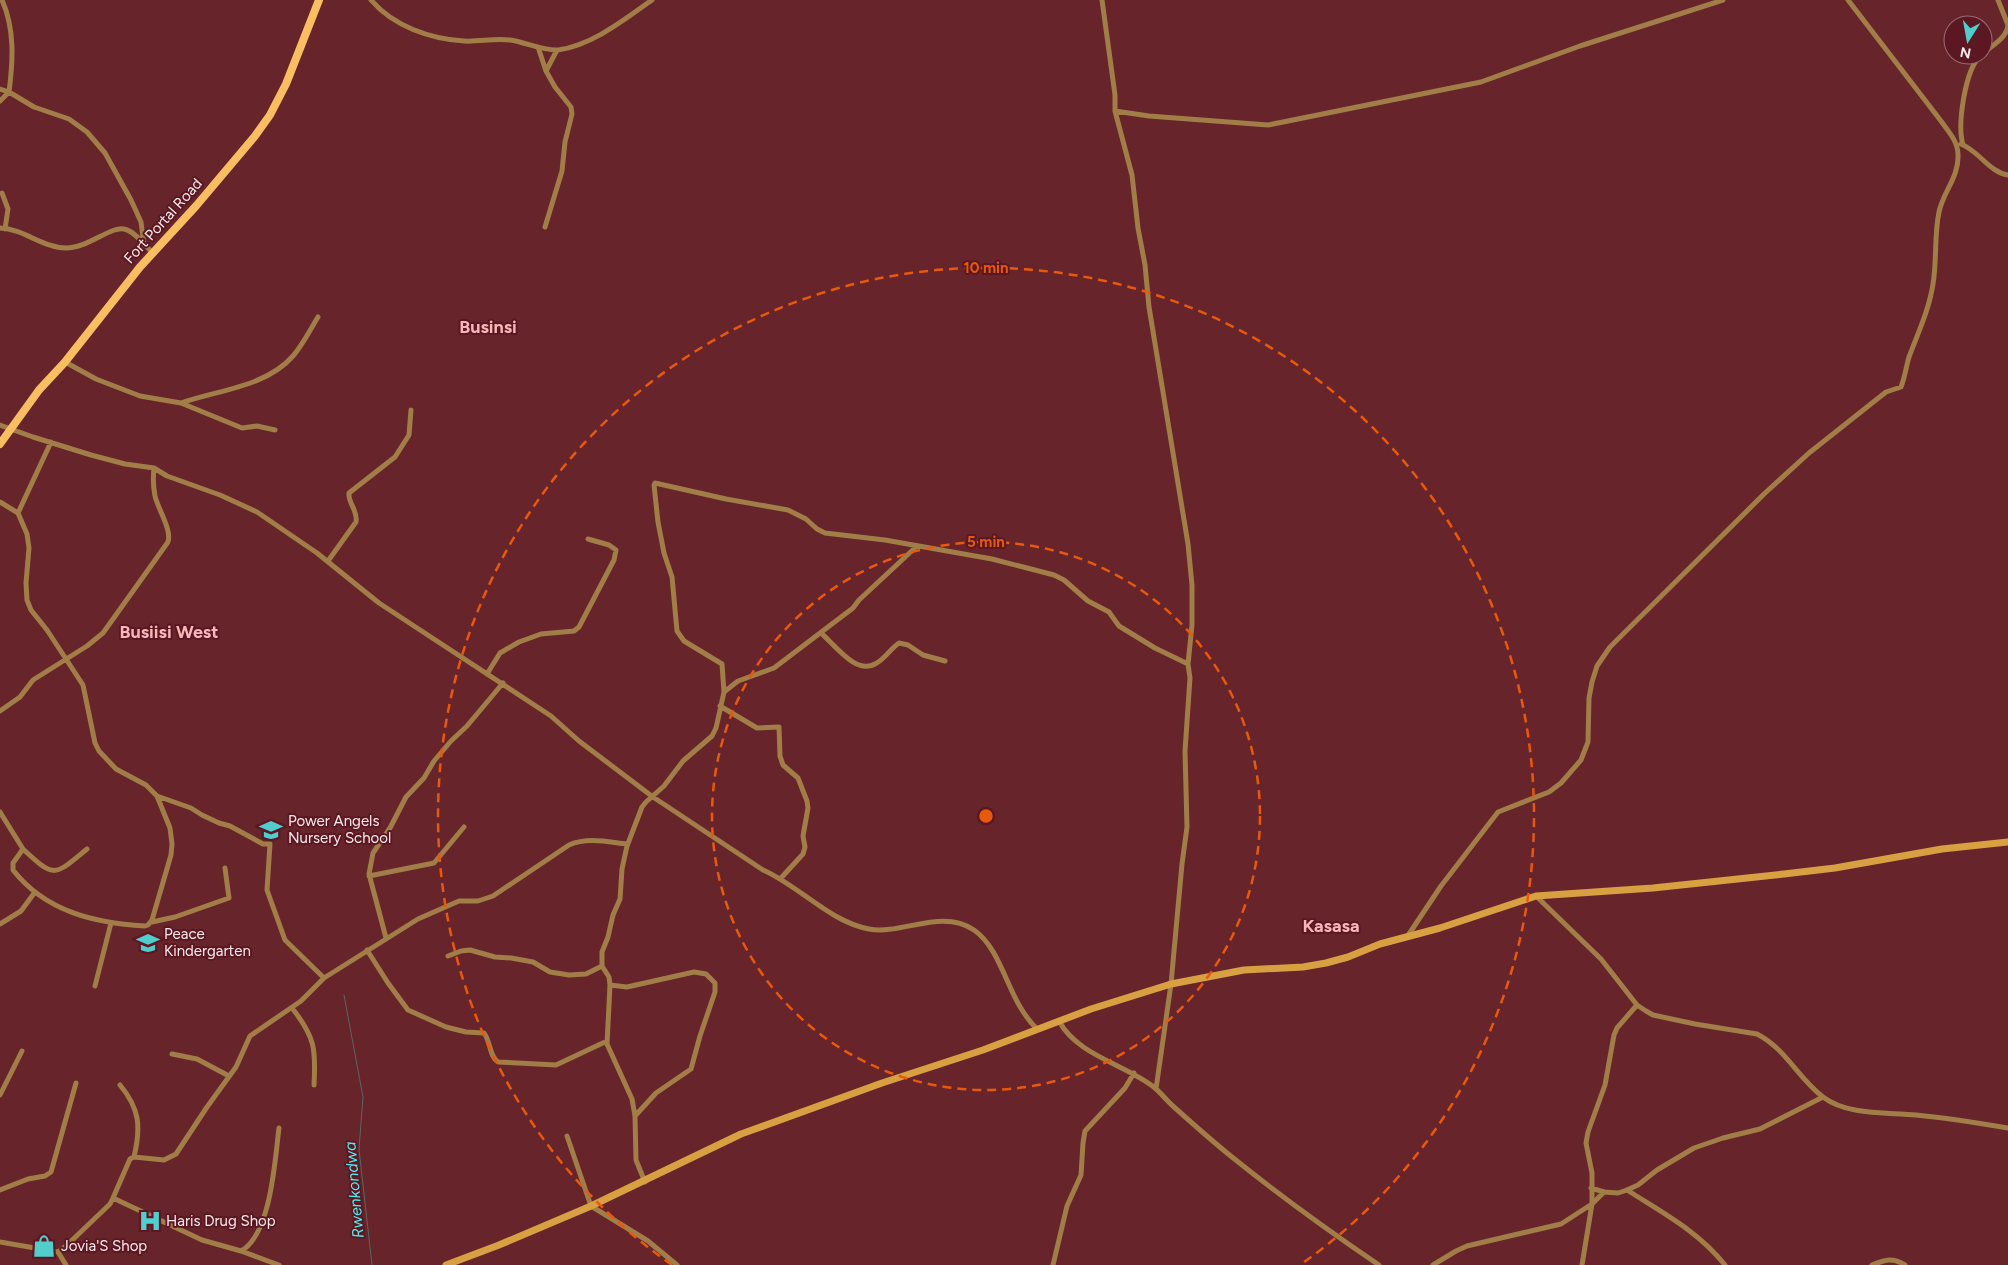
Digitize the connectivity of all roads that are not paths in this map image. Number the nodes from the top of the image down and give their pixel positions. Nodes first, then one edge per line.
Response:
1 (2, 0) edge
2 (319, 0) edge
3 (371, 0) edge
4 (652, 0) edge
5 (1102, 0) edge
6 (1723, 0) edge
7 (1848, 0) edge
8 (1998, 0) edge
9 (1993, 45) edge
10 (538, 47) junction
11 (557, 50) junction
12 (1974, 65) edge
13 (546, 71) junction
14 (0, 89) edge
15 (9, 92) junction
16 (0, 100) edge
17 (1114, 111) junction
18 (1956, 142) junction
19 (1963, 145) junction
20 (2008, 175) edge
21 (2, 193) dead end
22 (545, 227) dead end
23 (3, 229) edge
24 (144, 244) junction
25 (154, 253) junction
26 (318, 317) dead end
27 (65, 362) junction
28 (181, 403) junction
29 (411, 410) dead end
30 (0, 424) edge
31 (10, 429) junction
32 (275, 430) dead end
33 (51, 442) junction
34 (0, 444) edge
35 (154, 468) junction
36 (0, 502) edge
37 (18, 513) junction
38 (588, 539) dead end
39 (917, 546) junction
40 (328, 561) junction
41 (821, 634) junction
42 (65, 659) junction
43 (945, 661) dead end
44 (1188, 664) junction
45 (488, 674) junction
46 (503, 683) junction
47 (724, 692) junction
48 (720, 706) junction
49 (0, 711) edge
50 (157, 796) junction
51 (653, 796) junction
52 (0, 812) edge
53 (464, 827) dead end
54 (2008, 842) edge
55 (627, 844) junction
56 (23, 849) junction
57 (86, 849) dead end
58 (225, 868) dead end
59 (369, 876) junction
60 (781, 878) junction
61 (35, 892) junction
62 (1536, 896) junction
63 (152, 922) junction
64 (111, 923) junction
65 (0, 924) edge
66 (1406, 937) junction
67 (386, 938) junction
68 (367, 950) junction
69 (448, 956) dead end
70 (602, 966) junction
71 (324, 978) junction
72 (1171, 984) junction
73 (610, 985) junction
74 (94, 986) dead end
75 (1637, 1005) junction
76 (292, 1008) junction
77 (1059, 1021) junction
78 (1037, 1029) junction
79 (607, 1041) junction
80 (22, 1051) dead end
81 (172, 1054) dead end
82 (1134, 1073) junction
83 (229, 1076) junction
84 (76, 1083) dead end
85 (120, 1085) dead end
86 (314, 1085) dead end
87 (1156, 1089) junction
88 (0, 1095) edge
89 (1823, 1098) junction
90 (635, 1116) junction
91 (280, 1128) dead end
92 (2008, 1128) edge
93 (567, 1136) dead end
94 (134, 1157) junction
95 (645, 1182) junction
96 (1591, 1188) junction
97 (0, 1190) edge
98 (1627, 1190) junction
99 (1604, 1192) junction
100 (113, 1198) junction
101 (1592, 1204) junction
102 (591, 1206) junction
103 (0, 1242) edge
104 (241, 1251) junction
105 (58, 1252) junction
106 (66, 1265) edge
107 (279, 1265) edge
108 (446, 1265) edge
109 (677, 1265) edge
110 (1053, 1265) edge
111 (1379, 1265) edge
112 (1433, 1265) edge
113 (1582, 1265) edge
114 (1725, 1265) edge
115 (1872, 1265) edge
116 (1905, 1265) edge

1 - 15 street
2 - 25 main road, Fort Portal Road
3 - 10 street
4 - 11 street
5 - 17 street
6 - 17 street
7 - 18 street
8 - 9 street
10 - 11 street
10 - 13 street
11 - 13 street
12 - 19 street
13 - 22 street
14 - 15 street
15 - 16 street
15 - 24 street
17 - 44 street
18 - 19 street
18 - 66 street
19 - 20 street
21 - 23 street
23 - 24 street
24 - 25 street
25 - 27 main road, Fort Portal Road
26 - 28 street
27 - 28 street
27 - 31 main road, Fort Portal Road
28 - 32 street
29 - 40 street
30 - 31 street
31 - 33 street
31 - 34 main road, Fort Portal Road
33 - 35 street
33 - 37 street
35 - 40 street
35 - 42 street
36 - 37 street
37 - 42 street
38 - 45 street
39 - 41 street
39 - 44 street
39 - 47 street
40 - 45 street
41 - 43 street
41 - 47 street
42 - 49 street
42 - 50 street
44 - 72 street
45 - 46 street
46 - 51 street
46 - 59 street
47 - 48 street
48 - 51 street
48 - 60 street
50 - 63 street
50 - 71 street
51 - 55 street
51 - 60 street
52 - 56 street
53 - 59 street
54 - 62 street
55 - 67 street
55 - 70 street
56 - 57 street
56 - 61 street
58 - 63 street
59 - 67 street
60 - 78 street
61 - 64 street
61 - 65 street
62 - 66 street
62 - 75 street
63 - 64 street
64 - 74 street
66 - 72 street
67 - 68 street
68 - 71 street
68 - 79 street
69 - 70 street
70 - 73 street
71 - 76 street
72 - 77 street
72 - 87 street
73 - 79 street
73 - 90 street
75 - 89 street
75 - 96 street
76 - 83 street
76 - 86 street
77 - 78 street
77 - 82 street
78 - 95 street
79 - 90 street
80 - 88 street
81 - 83 street
82 - 87 street
82 - 110 street
83 - 94 street
84 - 97 street
85 - 94 street
87 - 111 street
89 - 92 street
89 - 98 street
90 - 95 street
91 - 104 street
93 - 102 street
94 - 100 street
95 - 102 street
96 - 99 street
96 - 101 street
98 - 99 street
98 - 114 street
99 - 101 street
100 - 104 street
100 - 105 street
101 - 112 street
101 - 113 street
102 - 108 street
102 - 109 street
103 - 105 street
104 - 107 street
105 - 106 street
115 - 116 street

